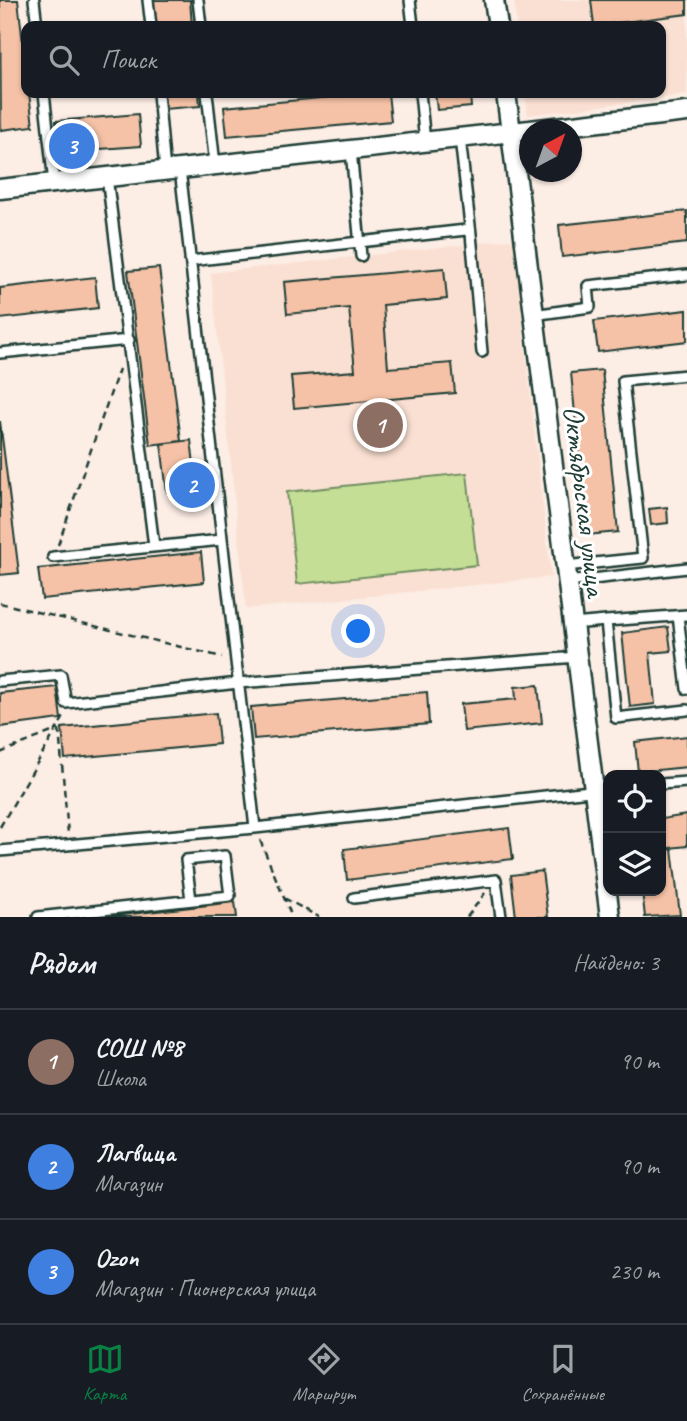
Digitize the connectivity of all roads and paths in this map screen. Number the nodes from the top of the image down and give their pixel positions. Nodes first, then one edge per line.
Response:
1 (34, 0) edge
2 (148, 0) edge
3 (198, 0) edge
4 (410, 0) edge
5 (494, 0) edge
6 (36, 21) edge
7 (150, 21) edge
8 (200, 21) edge
9 (412, 21) edge
10 (497, 21) edge
11 (45, 98) edge
12 (159, 98) edge
13 (208, 98) edge
14 (421, 98) edge
15 (506, 98) edge
16 (687, 112) edge
17 (582, 124) edge
18 (519, 131) edge
19 (509, 132) junction
20 (460, 138) junction
21 (425, 142) junction
22 (351, 150) junction
23 (215, 165) junction
24 (172, 170) junction
25 (107, 177) junction
26 (54, 183) junction
27 (0, 189) edge
28 (471, 234) junction
29 (360, 242) junction
30 (361, 256) dead end
31 (190, 261) junction
32 (687, 275) edge
33 (533, 315) junction
34 (129, 340) junction
35 (482, 352) dead end
36 (0, 353) edge
37 (120, 365) dead end
38 (687, 374) edge
39 (222, 540) junction
40 (154, 546) junction
41 (53, 558) joint
42 (687, 568) edge
43 (566, 574) junction
44 (0, 603) edge
45 (682, 615) edge
46 (606, 621) junction
47 (573, 624) junction
48 (222, 657) dead end
49 (577, 657) junction
50 (0, 681) edge
51 (238, 683) junction
52 (687, 689) edge
53 (687, 710) edge
54 (59, 729) junction
55 (0, 753) edge
56 (687, 782) edge
57 (666, 784) edge
58 (601, 790) edge
59 (0, 827) edge
60 (255, 828) junction
61 (69, 845) junction
62 (0, 851) edge
63 (496, 880) junction
64 (284, 898) junction
65 (354, 898) dead end
66 (191, 900) junction
67 (38, 917) edge
68 (292, 917) edge
69 (319, 917) edge
70 (467, 917) edge
71 (501, 917) edge
72 (610, 917) edge

1 - 6 lane
2 - 7 lane
3 - 8 lane
4 - 9 lane
5 - 10 street
11 - 26 lane
12 - 24 lane
13 - 23 lane
14 - 21 lane
15 - 19 street, Октябрьская улица
16 - 17 street
18 - 19 street
19 - 20 street
19 - 33 street, Октябрьская улица
20 - 21 street
20 - 28 lane
21 - 22 street
22 - 23 street
22 - 29 lane
23 - 24 street
24 - 25 street
24 - 31 lane
25 - 26 street
25 - 34 lane
26 - 27 street
28 - 29 lane
28 - 35 lane
29 - 30 lane
29 - 31 lane
31 - 39 lane
32 - 33 lane
33 - 43 street, Октябрьская улица
34 - 36 lane
34 - 40 lane
37 - 41 path
38 - 43 lane
39 - 40 lane
39 - 51 lane
40 - 41 lane
42 - 43 lane
43 - 47 street, Октябрьская улица
44 - 48 path
45 - 46 lane
45 - 52 lane
46 - 47 lane
46 - 53 lane
47 - 49 street, Октябрьская улица
49 - 51 lane
49 - 58 street, Октябрьская улица
50 - 51 lane
51 - 60 lane
54 - 55 path
54 - 59 path
54 - 61 path
56 - 57 lane
58 - 60 lane
58 - 72 street, Октябрьская улица
60 - 61 lane
60 - 64 path
61 - 62 lane
63 - 65 lane
63 - 70 path
63 - 71 lane
64 - 68 path
64 - 69 path
66 - 66 lane
66 - 67 lane

